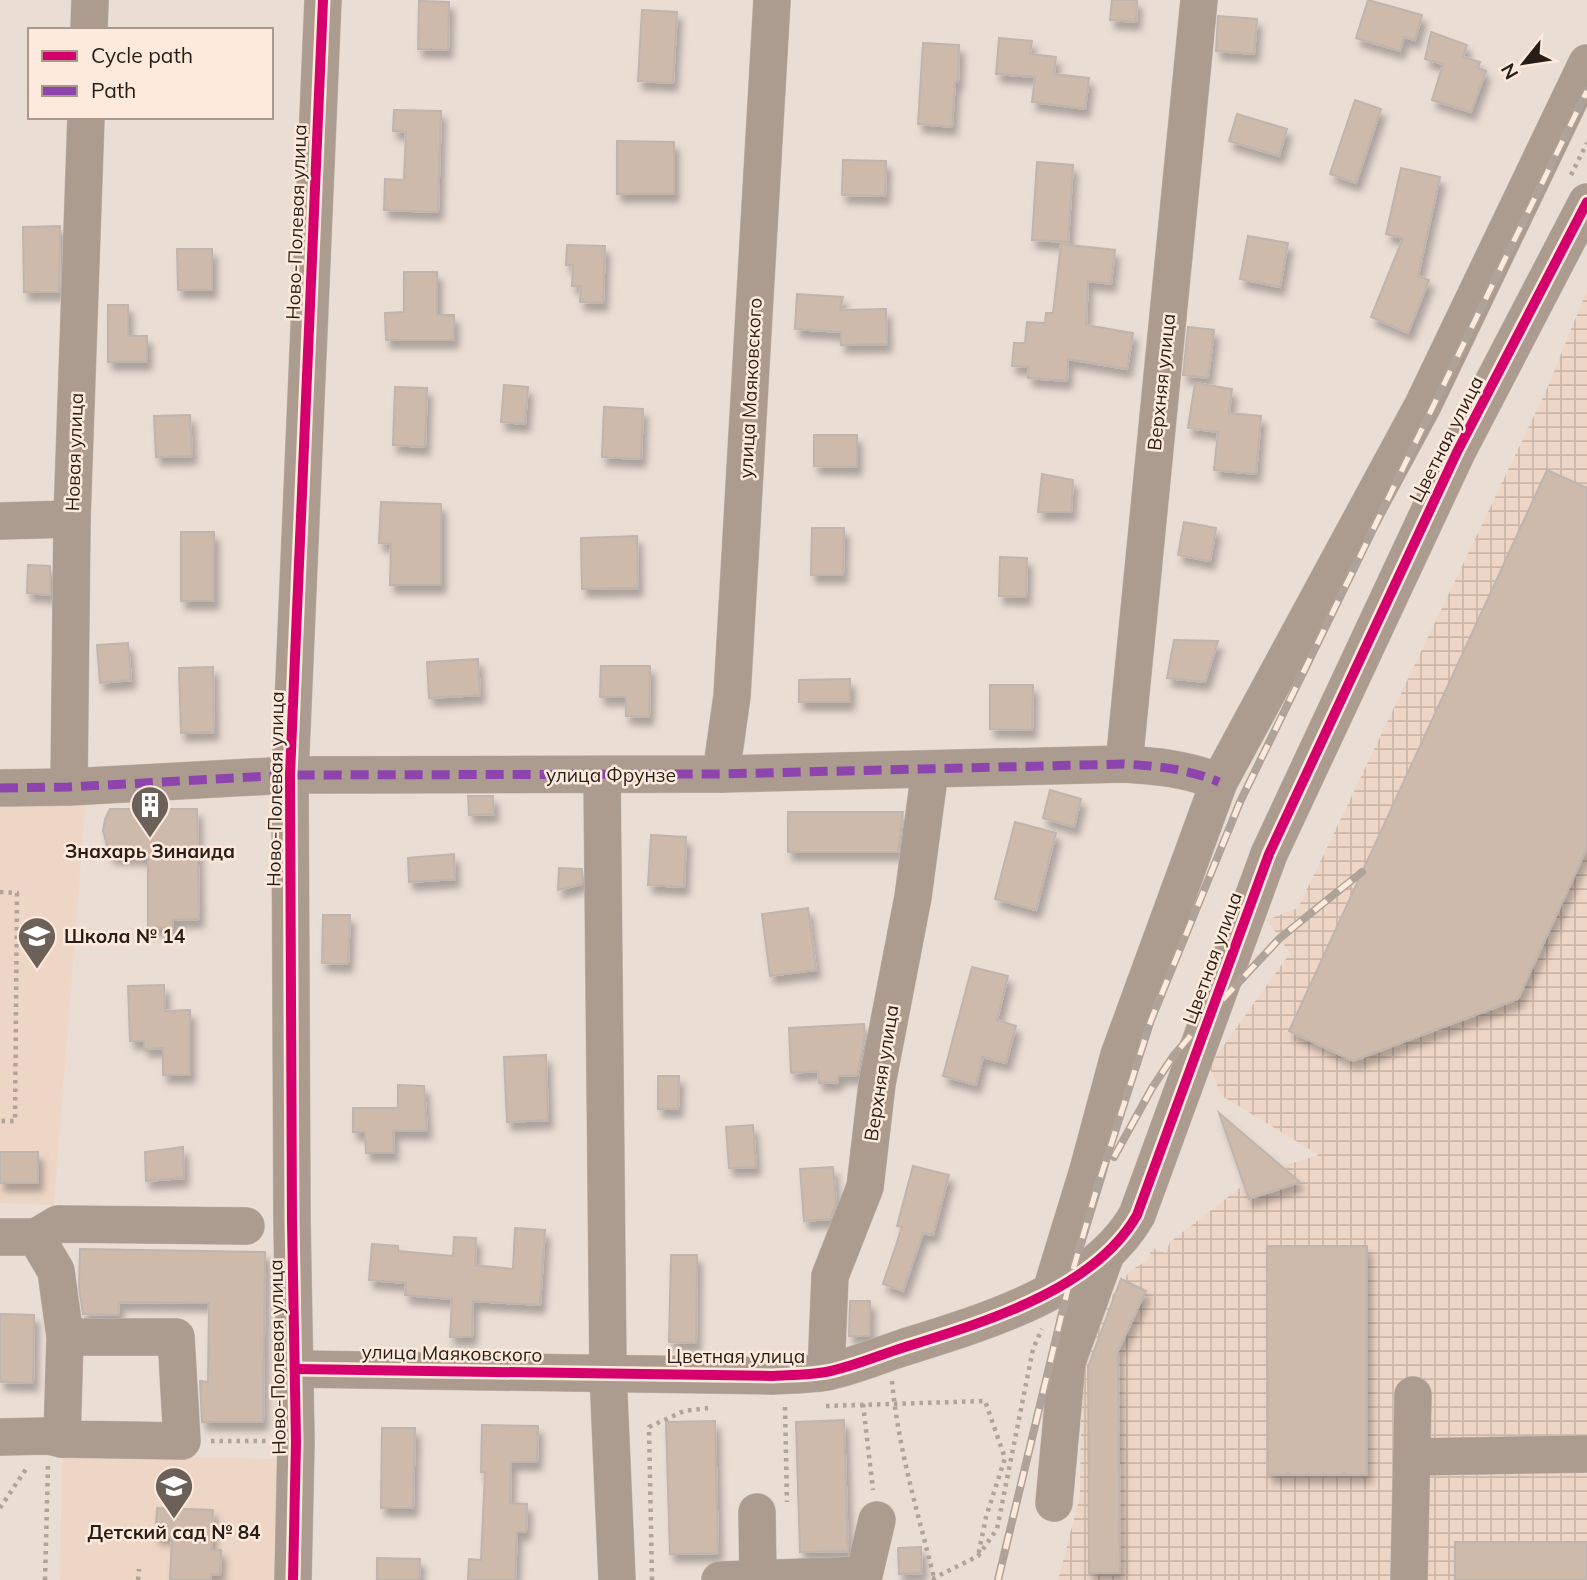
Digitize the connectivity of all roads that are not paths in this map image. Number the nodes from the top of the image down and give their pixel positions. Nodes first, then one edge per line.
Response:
1 (90, 0) edge
2 (323, 0) edge
3 (772, 0) edge
4 (1199, 0) edge
5 (89, 28) edge
6 (1587, 63) edge
7 (86, 119) edge
8 (1587, 202) edge
9 (72, 519) junction
10 (0, 521) edge
11 (1124, 764) junction
12 (930, 771) junction
13 (721, 774) junction
14 (290, 775) junction
15 (602, 775) junction
16 (1219, 782) junction
17 (69, 787) junction
18 (0, 788) edge
19 (246, 1226) dead end
20 (0, 1237) edge
21 (36, 1237) junction
22 (1106, 1254) junction
23 (1051, 1291) junction
24 (65, 1337) junction
25 (296, 1369) junction
26 (608, 1373) junction
27 (825, 1389) junction
28 (1413, 1395) dead end
29 (0, 1437) edge
30 (55, 1438) junction
31 (1587, 1454) edge
32 (1412, 1457) junction
33 (1054, 1503) dead end
34 (772, 1512) road end
35 (877, 1520) road end
36 (866, 1578) edge
37 (758, 1579) edge
38 (293, 1580) edge
39 (617, 1580) edge
40 (720, 1580) edge
41 (1409, 1580) edge

1 - 5 street
2 - 14 street, Ново-Полевая улица
3 - 13 street, улица Маяковского
4 - 11 street, Верхняя улица
6 - 16 street
7 - 9 street, Новая улица
8 - 22 street, Цветная улица
9 - 10 street
9 - 17 street, Новая улица
11 - 12 street, улица Фрунзе
11 - 16 street, улица Фрунзе
12 - 13 street, улица Фрунзе
12 - 27 street, Верхняя улица
13 - 15 street, улица Фрунзе
14 - 15 street, улица Фрунзе
14 - 17 street, улица Фрунзе
14 - 25 street, Ново-Полевая улица
15 - 26 street
16 - 23 street
17 - 18 street, улица Фрунзе
19 - 21 street
20 - 21 street
21 - 24 street
22 - 23 street, Цветная улица
22 - 33 street
23 - 27 street, Цветная улица
24 - 30 street
24 - 30 street
25 - 26 street, улица Маяковского
25 - 38 street, Ново-Полевая улица
26 - 27 street, Цветная улица
26 - 39 street
28 - 32 street
29 - 30 street
31 - 32 street
32 - 41 street
34 - 37 street
35 - 36 street
36 - 37 street
37 - 40 street

